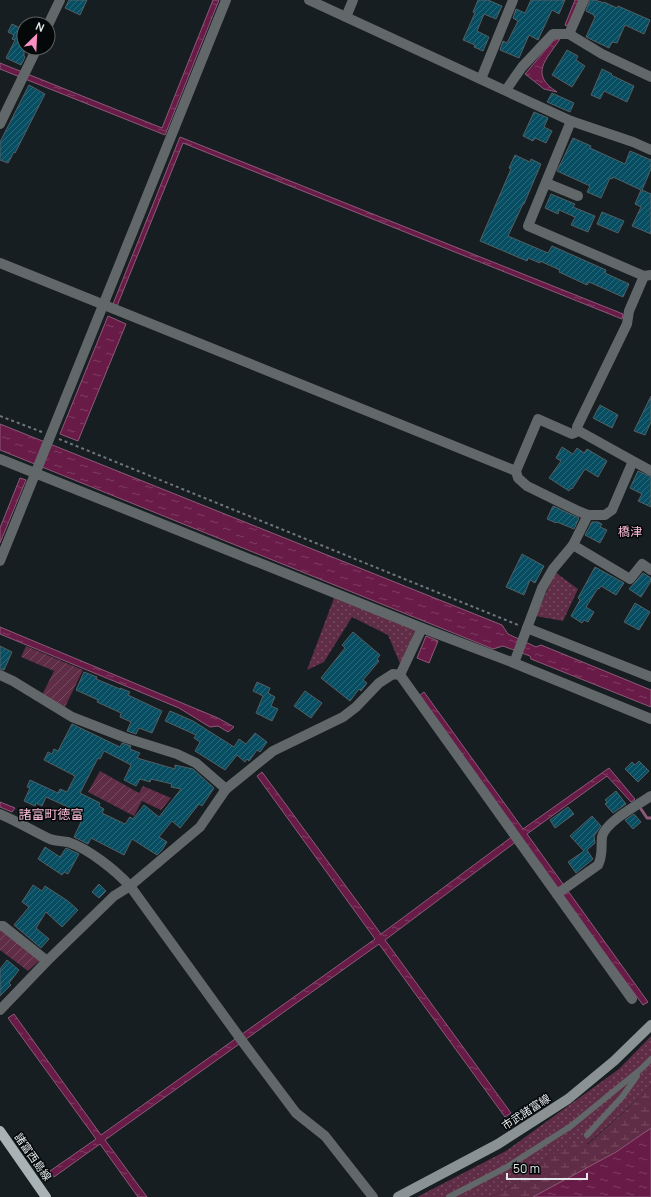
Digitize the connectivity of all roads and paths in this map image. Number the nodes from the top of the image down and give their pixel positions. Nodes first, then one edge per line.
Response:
1 (60, 0) edge
2 (226, 0) edge
3 (309, 0) edge
4 (353, 0) edge
5 (513, 0) edge
6 (584, 0) edge
7 (52, 16) edge
8 (346, 17) junction
9 (569, 34) junction
10 (33, 56) edge
11 (651, 78) edge
12 (481, 79) junction
13 (506, 90) junction
14 (571, 121) junction
15 (0, 124) edge
16 (651, 150) edge
17 (546, 183) junction
18 (578, 196) dead end
19 (0, 263) edge
20 (648, 276) edge
21 (103, 305) junction
22 (0, 416) edge
23 (579, 431) junction
24 (50, 438) junction
25 (0, 459) edge
26 (633, 461) junction
27 (37, 471) junction
28 (516, 471) junction
29 (651, 471) edge
30 (588, 515) junction
31 (573, 545) junction
32 (0, 561) edge
33 (651, 570) edge
34 (422, 628) junction
35 (526, 631) junction
36 (516, 660) junction
37 (0, 675) edge
38 (400, 675) junction
39 (651, 677) edge
40 (651, 719) edge
41 (226, 789) junction
42 (651, 796) edge
43 (0, 814) edge
44 (130, 886) junction
45 (560, 891) junction
46 (0, 926) edge
47 (47, 961) junction
48 (632, 998) dead end
49 (0, 1010) edge
50 (651, 1025) edge
51 (651, 1059) edge
52 (641, 1069) junction
53 (0, 1131) edge
54 (587, 1135) dead end
55 (46, 1197) edge
56 (373, 1197) edge
57 (398, 1197) edge
58 (449, 1197) edge

1 - 7 street
2 - 21 street
3 - 8 street
4 - 8 street
5 - 12 street
6 - 9 street
8 - 12 street
9 - 11 street
9 - 13 street
10 - 15 street
12 - 13 street
13 - 14 street
14 - 16 street
14 - 17 street
17 - 18 street
17 - 20 street
19 - 21 street
20 - 23 street
21 - 24 street
21 - 28 street
22 - 24 path
23 - 26 street
23 - 28 street
24 - 27 street
24 - 35 path
25 - 27 street
26 - 29 street
26 - 30 street
27 - 32 street
27 - 34 street
28 - 30 street
30 - 31 street
31 - 33 street
31 - 35 street
34 - 36 street
34 - 38 street
35 - 36 street
35 - 39 street
36 - 40 street
37 - 41 street
38 - 41 street
38 - 45 street
41 - 44 street
42 - 45 street
43 - 44 street
44 - 47 street
44 - 56 street
45 - 48 street
46 - 47 street
47 - 49 street
50 - 57 main road, 市武諸富線
51 - 52 lane
52 - 54 lane
52 - 58 lane
53 - 55 main road, 諸富西島線

